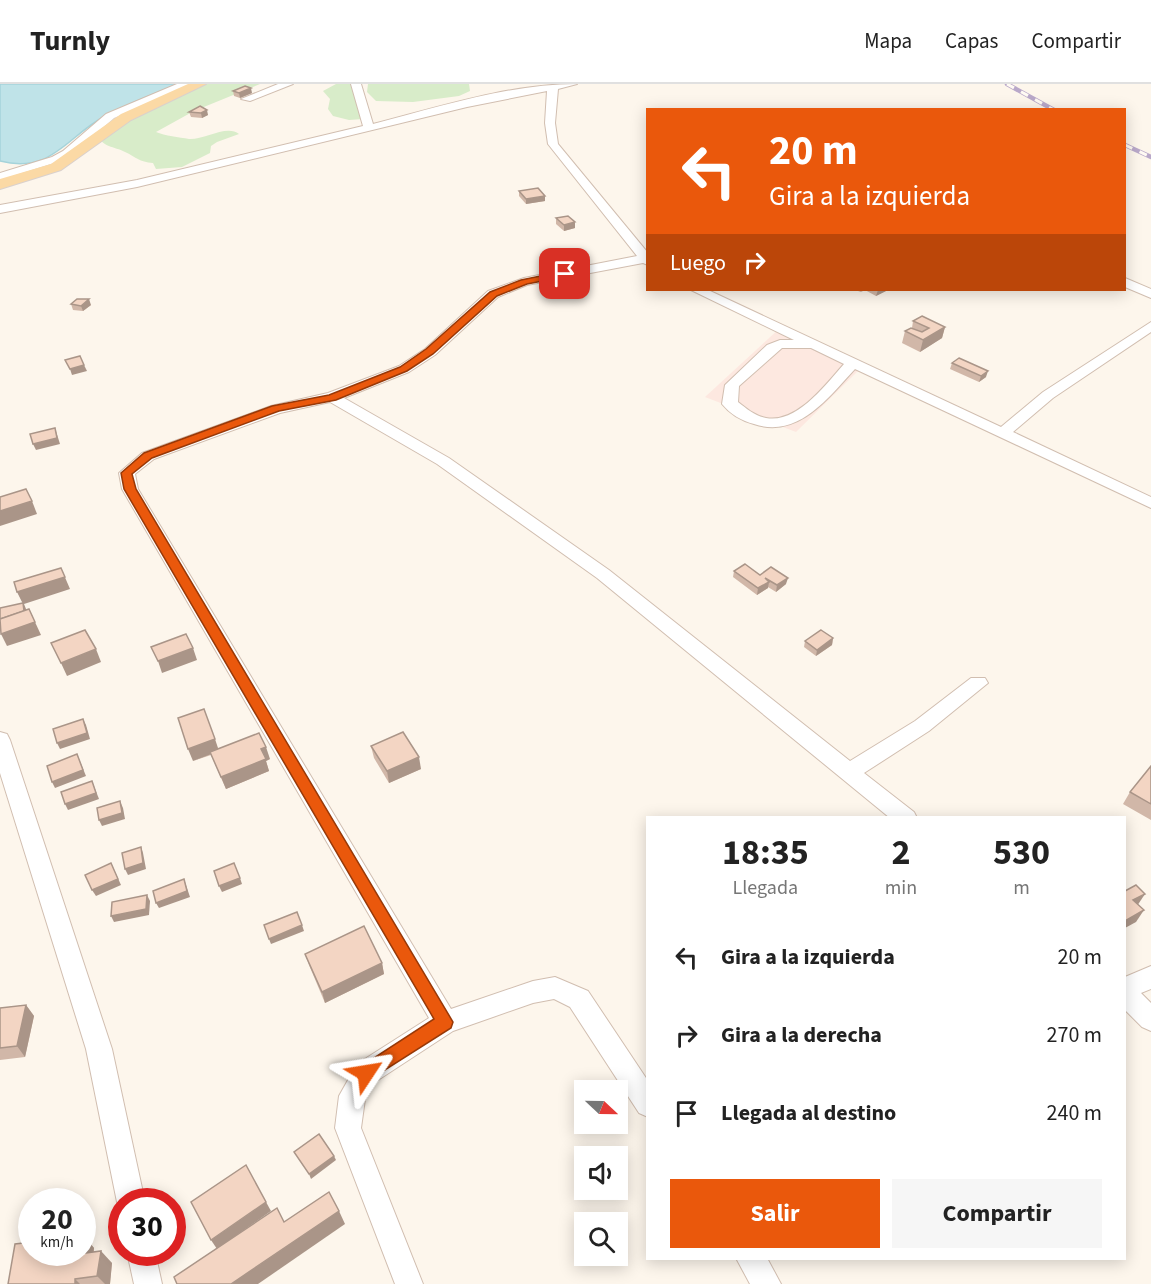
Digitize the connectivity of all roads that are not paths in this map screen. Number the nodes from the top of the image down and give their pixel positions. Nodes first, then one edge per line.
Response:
1 (186, 84) edge
2 (199, 84) edge
3 (288, 84) edge
4 (356, 84) edge
5 (572, 84) edge
6 (554, 85) edge
7 (246, 99) dead end
8 (369, 128) junction
9 (0, 177) edge
10 (0, 184) edge
11 (0, 210) edge
12 (646, 258) edge
13 (646, 259) edge
14 (1126, 282) edge
15 (700, 291) edge
16 (1151, 294) edge
17 (1151, 326) edge
18 (819, 347) junction
19 (853, 363) junction
20 (332, 397) junction
21 (1002, 434) junction
22 (1151, 504) edge
23 (978, 683) dead end
24 (0, 740) edge
25 (849, 772) junction
26 (904, 816) edge
27 (1151, 977) edge
28 (1126, 988) edge
29 (1126, 995) edge
30 (1151, 1019) edge
31 (445, 1022) junction
32 (646, 1101) edge
33 (127, 1188) edge
34 (751, 1260) edge
35 (144, 1266) edge
36 (148, 1284) edge
37 (409, 1284) edge
38 (767, 1284) edge

1 - 9 street
2 - 10 main road
3 - 7 street
4 - 8 street
5 - 6 street
6 - 8 street
6 - 12 street
8 - 11 street
13 - 20 street
14 - 16 street
15 - 18 street
17 - 21 street
18 - 19 street
18 - 19 street
19 - 21 street
20 - 25 street
20 - 31 street
21 - 22 street
23 - 25 street
24 - 33 street
25 - 26 street
27 - 28 street
29 - 30 street
31 - 32 street
31 - 37 street
34 - 38 street
35 - 36 street

